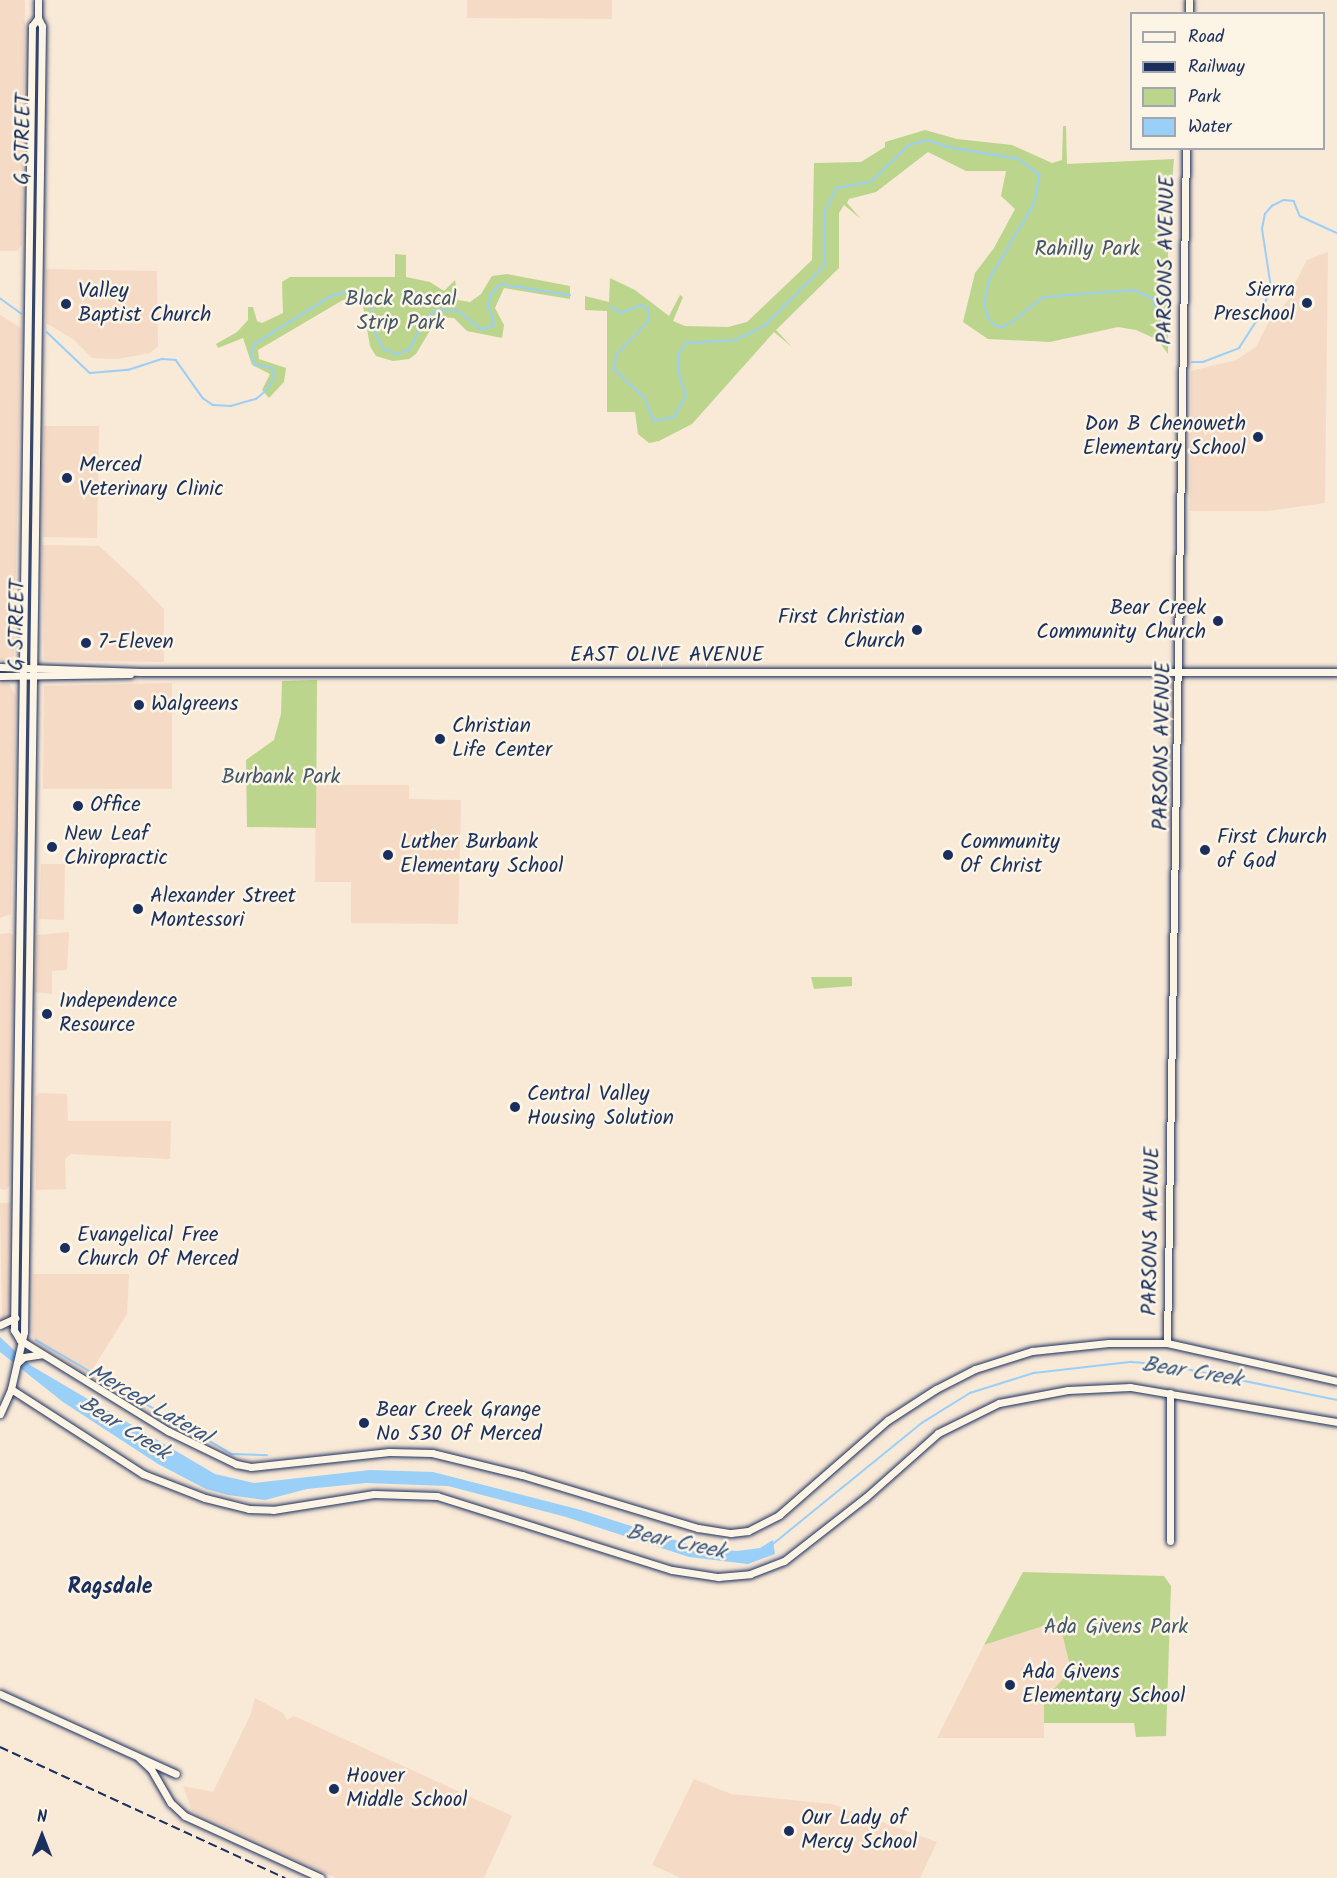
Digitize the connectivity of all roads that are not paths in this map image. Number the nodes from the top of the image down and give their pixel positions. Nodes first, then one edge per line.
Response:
1 (38, 0) edge
2 (38, 18) junction
3 (1186, 150) edge
4 (25, 541) junction
5 (36, 541) junction
6 (0, 667) edge
7 (23, 667) junction
8 (34, 667) junction
9 (141, 672) junction
10 (1181, 672) junction
11 (1337, 672) edge
12 (0, 676) edge
13 (23, 676) junction
14 (34, 676) junction
15 (15, 1318) junction
16 (0, 1325) edge
17 (1167, 1343) junction
18 (20, 1344) junction
19 (43, 1354) junction
20 (17, 1363) junction
21 (1337, 1381) edge
22 (11, 1389) junction
23 (1170, 1392) junction
24 (0, 1414) edge
25 (1337, 1422) edge
26 (1170, 1541) dead end
27 (0, 1694) edge
28 (139, 1758) junction
29 (176, 1774) dead end
30 (321, 1878) edge

1 - 2 street, G STREET
2 - 4 street, G STREET
2 - 5 street, G STREET
3 - 10 street, PARSONS AVENUE
4 - 5 street
4 - 7 street, G STREET
5 - 8 street, G STREET
6 - 7 street, EAST OLIVE AVENUE
7 - 8 street, EAST OLIVE AVENUE
7 - 13 street, G STREET
8 - 9 street, EAST OLIVE AVENUE
8 - 14 street, G STREET
9 - 10 street, EAST OLIVE AVENUE
9 - 14 street, EAST OLIVE AVENUE
10 - 11 street, EAST OLIVE AVENUE
10 - 17 street, PARSONS AVENUE
12 - 13 street, EAST OLIVE AVENUE
13 - 14 street, EAST OLIVE AVENUE
13 - 15 street, G STREET
14 - 18 street, G STREET
15 - 16 street
15 - 18 street, G STREET
17 - 19 street
17 - 21 street
18 - 19 street
18 - 20 street, G STREET
19 - 20 street
20 - 22 street, G STREET
22 - 23 street
22 - 24 street, G STREET
23 - 25 street
23 - 26 street
27 - 28 street
28 - 29 street
28 - 30 street

